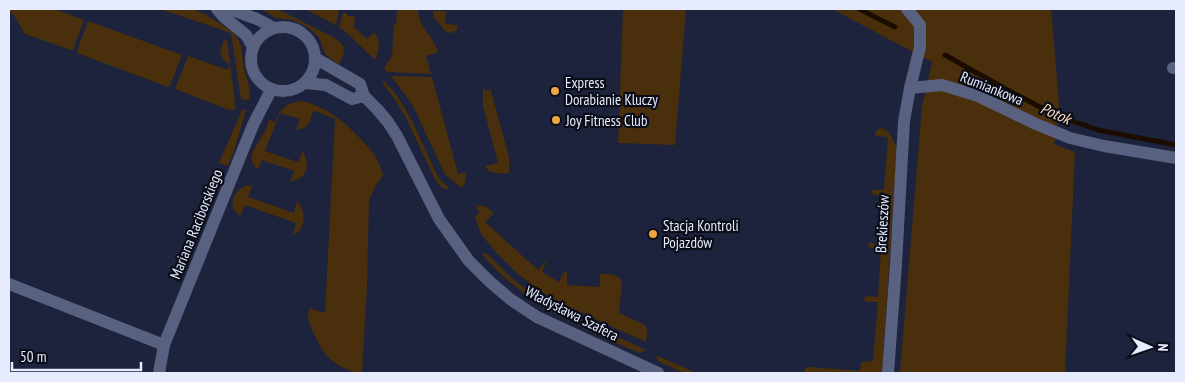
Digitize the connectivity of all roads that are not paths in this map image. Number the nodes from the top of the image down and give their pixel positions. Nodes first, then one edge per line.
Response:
1 (217, 9) edge
2 (230, 9) edge
3 (907, 9) edge
4 (274, 28) junction
5 (253, 47) junction
6 (315, 58) junction
7 (911, 82) junction
8 (305, 83) junction
9 (272, 90) junction
10 (364, 96) junction
11 (1176, 158) edge
12 (9, 284) edge
13 (164, 345) junction
14 (159, 373) edge
15 (658, 373) edge
16 (888, 373) edge

1 - 5 street
2 - 4 street
3 - 7 street, Brekieszów
4 - 5 street
4 - 6 street
5 - 9 street
6 - 8 street
6 - 10 street, Władysława Szafera
7 - 11 street, Rumiankowa
7 - 16 street, Brekieszów
8 - 9 street
8 - 10 street
9 - 13 street, Mariana Raciborskiego
10 - 15 street, Władysława Szafera
12 - 13 street
13 - 14 street, Mariana Raciborskiego

